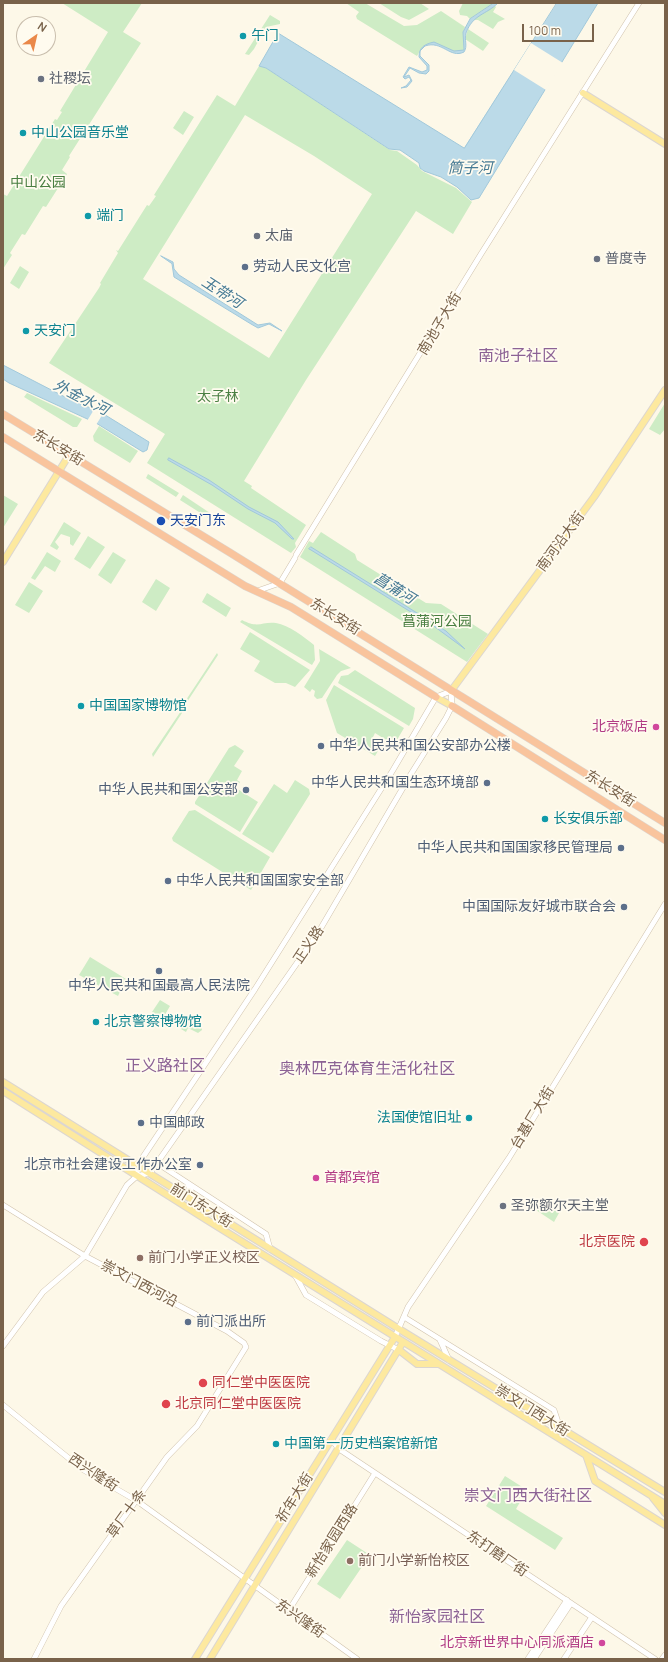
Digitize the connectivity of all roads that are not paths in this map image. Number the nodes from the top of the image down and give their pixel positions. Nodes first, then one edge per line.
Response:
1 (639, 3) edge
2 (583, 93) junction
3 (665, 144) edge
4 (665, 390) edge
5 (3, 414) edge
6 (3, 437) edge
7 (69, 455) junction
8 (58, 472) junction
9 (3, 562) edge
10 (280, 583) junction
11 (257, 591) junction
12 (451, 691) junction
13 (436, 697) junction
14 (452, 706) junction
15 (665, 823) edge
16 (665, 840) edge
17 (665, 904) edge
18 (3, 1082) edge
19 (3, 1091) edge
20 (157, 1163) junction
21 (137, 1166) junction
22 (150, 1173) junction
23 (137, 1176) junction
24 (188, 1184) junction
25 (198, 1204) junction
26 (3, 1205) edge
27 (270, 1249) junction
28 (84, 1256) junction
29 (295, 1274) junction
30 (404, 1317) junction
31 (399, 1329) junction
32 (395, 1337) junction
33 (440, 1339) junction
34 (403, 1342) junction
35 (3, 1346) edge
36 (391, 1346) junction
37 (399, 1350) junction
38 (449, 1360) junction
39 (439, 1364) junction
40 (230, 1374) joint
41 (3, 1405) edge
42 (560, 1428) junction
43 (332, 1439) junction
44 (339, 1448) junction
45 (586, 1455) junction
46 (375, 1473) junction
47 (665, 1492) edge
48 (649, 1494) junction
49 (137, 1501) junction
50 (665, 1504) edge
51 (665, 1513) edge
52 (665, 1525) edge
53 (245, 1578) junction
54 (254, 1587) junction
55 (569, 1601) junction
56 (289, 1610) junction
57 (592, 1617) junction
58 (665, 1655) edge
59 (34, 1659) edge
60 (195, 1659) edge
61 (210, 1659) edge
62 (357, 1659) edge
63 (528, 1659) edge
64 (534, 1659) edge
65 (564, 1659) edge
66 (656, 1659) edge
67 (662, 1659) edge

1 - 2 street, 南池子大街
2 - 3 main road
2 - 10 street, 南池子大街
4 - 12 main road, 南河沿大街
5 - 7 highway, 东长安街
6 - 8 highway, 东长安街
7 - 8 main road
7 - 10 highway, 东长安街
8 - 9 main road
8 - 11 highway, 东长安街
10 - 11 street
10 - 12 highway, 东长安街
11 - 13 highway, 东长安街
12 - 13 street
12 - 14 street
12 - 15 highway, 东长安街
13 - 14 main road, 东长安街
13 - 21 street, 正义路
14 - 16 highway, 东长安街
14 - 20 street, 正义路
17 - 30 street, 台基厂大街
18 - 21 main road, 前门东大街
19 - 23 main road, 前门东大街
20 - 22 street, 正义路
20 - 24 street
21 - 22 main road, 前门东大街
21 - 23 street
22 - 23 street
22 - 25 main road, 前门东大街
23 - 28 street
23 - 29 main road, 前门东大街
24 - 25 street
24 - 27 street
25 - 27 main road, 前门东大街
26 - 28 street, 崇文门西河沿
27 - 31 main road, 前门东大街
28 - 35 street
28 - 40 street, 崇文门西河沿
29 - 32 main road, 前门东大街
29 - 36 street
30 - 31 street, 台基厂大街
30 - 33 street
31 - 32 street, 台基厂大街
31 - 34 street
31 - 38 main road, 崇文门西大街
32 - 34 main road, 前门东大街
32 - 36 main road, 祈年大街
33 - 38 street
33 - 42 street
34 - 37 main road, 祈年大街
34 - 39 main road, 崇文门西大街
36 - 37 street
36 - 43 main road, 祈年大街
37 - 39 main road
37 - 44 main road, 祈年大街
38 - 42 main road, 崇文门西大街
39 - 45 main road, 崇文门西大街
40 - 49 street, 草厂十条
41 - 49 street, 西兴隆街
42 - 47 main road, 崇文门西大街
43 - 44 street, 东打磨厂街
43 - 53 main road, 祈年大街
44 - 46 street, 东打磨厂街
44 - 54 main road, 祈年大街
45 - 48 main road, 崇文门西大街
45 - 52 main road
46 - 55 street, 东打磨厂街
46 - 56 street, 新怡家园西路
48 - 50 main road, 崇文门西大街
48 - 51 main road
49 - 53 street, 西兴隆街
49 - 59 street, 草厂十条
53 - 54 street, 东兴隆街
53 - 60 main road, 祈年大街
54 - 56 street, 东兴隆街
54 - 61 main road, 祈年大街
55 - 57 street, 东打磨厂街
55 - 63 street
55 - 64 street
56 - 62 street, 东兴隆街
57 - 65 street
57 - 66 street, 东打磨厂街
58 - 67 street

